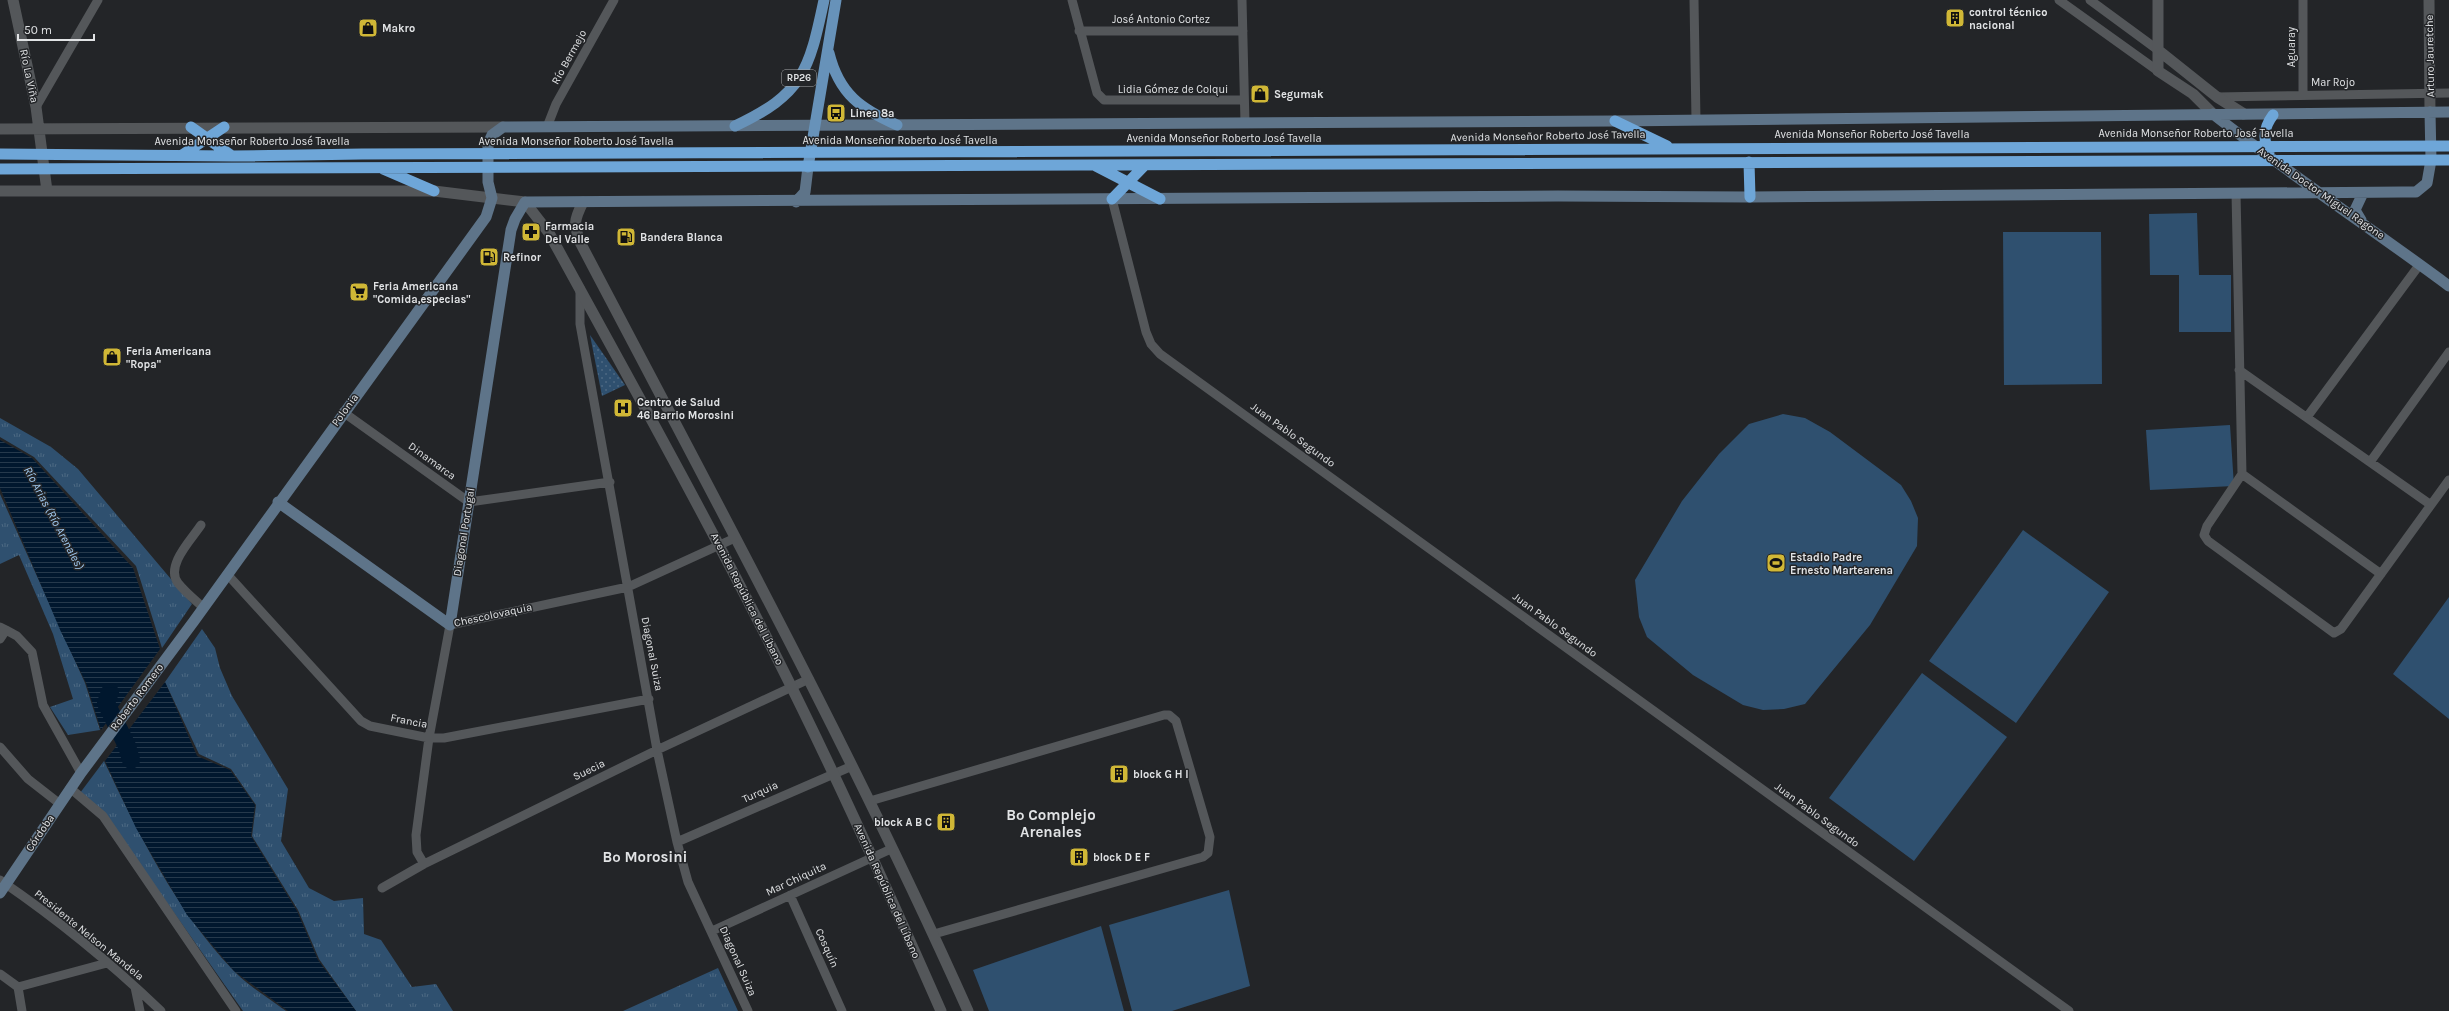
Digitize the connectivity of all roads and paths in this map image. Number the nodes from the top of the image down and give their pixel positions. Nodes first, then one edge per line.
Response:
1 (13, 0) edge
2 (98, 0) edge
3 (614, 0) edge
4 (824, 0) edge
5 (836, 0) edge
6 (1072, 0) edge
7 (1242, 0) edge
8 (1694, 0) edge
9 (2060, 0) edge
10 (2090, 0) edge
11 (2158, 0) edge
12 (2303, 0) edge
13 (2429, 0) edge
14 (1079, 31) junction
15 (1243, 31) junction
16 (828, 49) junction
17 (2158, 50) junction
18 (2158, 71) junction
19 (2431, 93) junction
20 (2449, 93) edge
21 (2303, 94) junction
22 (2217, 97) junction
23 (1244, 100) junction
24 (36, 107) junction
25 (2430, 112) junction
26 (2449, 112) edge
27 (2213, 114) junction
28 (2244, 114) junction
29 (2273, 115) junction
30 (1696, 120) junction
31 (1614, 121) junction
32 (1245, 123) junction
33 (897, 125) junction
34 (735, 126) junction
35 (814, 126) junction
36 (191, 127) junction
37 (224, 127) junction
38 (503, 127) junction
39 (547, 127) junction
40 (0, 129) edge
41 (40, 129) junction
42 (206, 139) junction
43 (2253, 146) junction
44 (2266, 146) junction
45 (2430, 146) junction
46 (2449, 146) edge
47 (1670, 147) junction
48 (43, 153) junction
49 (809, 153) junction
50 (0, 154) edge
51 (487, 154) junction
52 (182, 155) junction
53 (232, 156) junction
54 (2273, 160) junction
55 (2430, 160) junction
56 (2449, 160) edge
57 (1749, 162) junction
58 (1094, 165) junction
59 (1145, 165) junction
60 (376, 167) junction
61 (487, 167) junction
62 (808, 167) junction
63 (45, 168) junction
64 (0, 169) edge
65 (1129, 183) junction
66 (434, 190) junction
67 (47, 191) junction
68 (0, 192) edge
69 (2236, 193) junction
70 (2319, 193) junction
71 (2363, 193) junction
72 (492, 198) junction
73 (1750, 198) junction
74 (1112, 199) junction
75 (1160, 199) junction
76 (525, 202) junction
77 (583, 202) junction
78 (796, 202) junction
79 (2361, 221) junction
80 (2420, 264) junction
81 (2449, 286) edge
82 (580, 288) junction
83 (2449, 352) edge
84 (2239, 370) junction
85 (343, 412) junction
86 (2307, 417) junction
87 (2370, 462) junction
88 (2242, 474) junction
89 (2449, 480) edge
90 (610, 482) junction
91 (278, 502) junction
92 (469, 502) junction
93 (2431, 505) junction
94 (201, 525) dead end
95 (735, 538) junction
96 (719, 546) junction
97 (227, 574) junction
98 (2381, 574) junction
99 (628, 587) junction
100 (204, 608) junction
101 (194, 621) joint
102 (450, 625) junction
103 (3, 628) edge
104 (0, 639) edge
105 (809, 679) junction
106 (791, 688) junction
107 (649, 699) junction
108 (429, 738) junction
109 (0, 747) edge
110 (657, 750) junction
111 (852, 766) junction
112 (81, 773) junction
113 (833, 774) junction
114 (70, 788) junction
115 (870, 801) junction
116 (60, 804) junction
117 (677, 842) junction
118 (891, 849) junction
119 (873, 857) junction
120 (424, 864) junction
121 (2, 886) edge
122 (382, 888) dead end
123 (790, 895) junction
124 (712, 931) junction
125 (934, 934) junction
126 (107, 963) junction
127 (0, 974) edge
128 (18, 987) junction
129 (136, 987) junction
130 (22, 1011) edge
131 (140, 1011) edge
132 (160, 1011) edge
133 (236, 1011) edge
134 (748, 1011) edge
135 (842, 1011) edge
136 (941, 1011) edge
137 (968, 1011) edge
138 (2069, 1011) edge

1 - 24 street, Río La Viña
2 - 24 street
3 - 39 street, Río Bermejo
4 - 34 main road, RP26
5 - 16 main road, RP26
6 - 14 street
7 - 15 street
8 - 30 street
9 - 18 street, Avenida Doctor Miguel Ragone
10 - 17 street
11 - 17 street
12 - 21 street, Aguaray
13 - 19 street, Arturo Jauretche
14 - 15 street, José Antonio Cortez
14 - 23 street, Lidia Gómez de Colqui
15 - 23 street
16 - 33 main road
16 - 35 main road, RP26
17 - 18 street
17 - 22 street
18 - 27 street, Avenida Doctor Miguel Ragone
19 - 20 street, Mar Rojo
19 - 21 street, Mar Rojo
19 - 25 street, Arturo Jauretche
21 - 22 street, Mar Rojo
22 - 28 street
23 - 32 street
24 - 41 street, Río La Viña
25 - 26 main road
25 - 29 main road
25 - 45 main road
27 - 28 main road
27 - 30 main road
27 - 43 main road, Avenida Doctor Miguel Ragone
28 - 29 main road
29 - 44 highway
30 - 31 main road
31 - 32 main road
31 - 47 highway
32 - 33 main road
33 - 35 main road
34 - 35 main road
34 - 39 main road
35 - 49 main road, RP26
36 - 37 street
36 - 41 street
36 - 42 highway
37 - 38 street
37 - 42 highway
38 - 39 main road
38 - 51 main road
40 - 41 street
41 - 48 street, Río La Viña
42 - 52 highway
42 - 53 highway
43 - 44 highway, Avenida Monseñor Roberto José Tavella
43 - 47 highway, Avenida Monseñor Roberto José Tavella
43 - 54 main road, Avenida Doctor Miguel Ragone
44 - 45 highway, Avenida Monseñor Roberto José Tavella
44 - 54 highway
45 - 46 highway, Avenida Monseñor Roberto José Tavella
45 - 55 main road
47 - 49 highway, Avenida Monseñor Roberto José Tavella
48 - 50 highway, Avenida Monseñor Roberto José Tavella
48 - 52 highway, Avenida Monseñor Roberto José Tavella
48 - 63 street, Río La Viña
49 - 51 highway, Avenida Monseñor Roberto José Tavella
49 - 62 main road, RP26
51 - 53 highway, Avenida Monseñor Roberto José Tavella
51 - 61 main road
52 - 53 highway, Avenida Monseñor Roberto José Tavella
54 - 55 highway
54 - 57 highway
54 - 70 main road, Avenida Doctor Miguel Ragone
55 - 56 highway
55 - 71 main road
57 - 59 highway
57 - 73 highway
58 - 59 highway
58 - 62 highway
58 - 65 highway
59 - 65 highway
60 - 61 highway
60 - 63 highway
60 - 66 highway
61 - 62 highway
61 - 72 main road
62 - 78 main road, RP26
63 - 64 highway
63 - 67 street, Río La Viña
65 - 74 highway
65 - 75 highway
66 - 67 street
66 - 72 street
67 - 68 street
69 - 70 main road
69 - 73 main road
69 - 84 street
70 - 71 main road
70 - 79 main road, Avenida Doctor Miguel Ragone
71 - 79 main road
72 - 76 street
72 - 85 main road, Polonia
73 - 75 main road
74 - 75 main road
74 - 78 main road
74 - 138 street, Juan Pablo Segundo
76 - 77 main road
76 - 82 street, Avenida República del Líbano
76 - 92 main road, Diagonal Portugal
77 - 78 main road
77 - 95 street, Avenida República del Líbano
79 - 80 main road, Avenida Doctor Miguel Ragone
80 - 81 main road, Avenida Doctor Miguel Ragone
80 - 86 street
82 - 90 street, Diagonal Suiza
82 - 96 street, Avenida República del Líbano
83 - 87 street
84 - 86 street
84 - 88 street
85 - 91 main road, Polonia
85 - 92 street, Dinamarca
86 - 87 street
87 - 93 street
88 - 98 street
88 - 98 street
89 - 93 street
90 - 92 street
90 - 99 street, Diagonal Suiza
91 - 97 main road, Polonia
91 - 102 main road, Chescolovaquia
92 - 102 main road, Diagonal Portugal
93 - 98 street
94 - 100 street
95 - 96 street, Chescolovaquia
95 - 105 street, Avenida República del Líbano
96 - 99 street, Chescolovaquia
96 - 106 street, Avenida República del Líbano
97 - 100 main road, Polonia
97 - 108 street, Francia
99 - 102 street, Chescolovaquia
99 - 107 street, Diagonal Suiza
100 - 101 main road, Polonia
101 - 112 main road, Roberto Romero
102 - 108 street, Diagonal Portugal
103 - 104 street
103 - 112 street
105 - 106 street, Suecia
105 - 111 street, Avenida República del Líbano
106 - 110 street, Suecia
106 - 113 street, Avenida República del Líbano
107 - 108 street, Francia
107 - 110 street, Diagonal Suiza
108 - 120 street, Diagonal Portugal
109 - 116 street
110 - 117 street, Diagonal Suiza
110 - 120 street, Suecia
111 - 113 street, Turquia
111 - 115 street, Avenida República del Líbano
112 - 114 main road, Córdoba
113 - 117 street, Turquia
113 - 119 street, Avenida República del Líbano
114 - 116 main road, Córdoba
114 - 133 street
115 - 118 street, Avenida República del Líbano
115 - 125 street
116 - 121 main road, Córdoba
117 - 124 street, Diagonal Suiza
118 - 119 street, Mar Chiquita
118 - 125 street, Avenida República del Líbano
119 - 123 street, Mar Chiquita
119 - 136 street, Avenida República del Líbano
120 - 122 street, Suecia
121 - 126 street, Presidente Nelson Mandela
123 - 124 street, Mar Chiquita
123 - 135 street, Cosquín
124 - 134 street, Diagonal Suiza
125 - 137 street, Avenida República del Líbano
126 - 128 street
126 - 129 street, Presidente Nelson Mandela
127 - 128 street
128 - 130 street
129 - 131 street
129 - 132 street, Presidente Nelson Mandela

